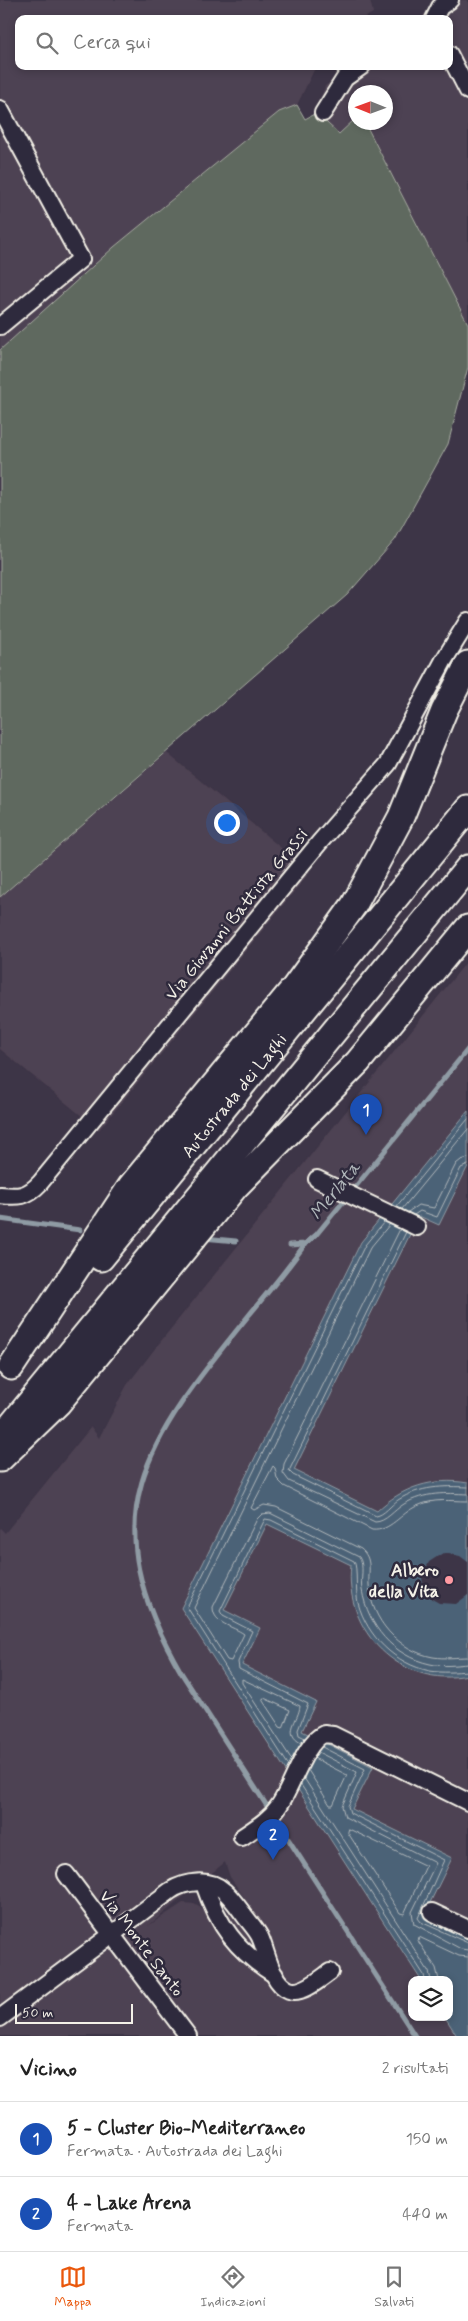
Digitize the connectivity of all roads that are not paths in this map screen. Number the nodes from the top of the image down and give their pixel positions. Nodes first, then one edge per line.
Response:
1 (450, 0) edge
2 (434, 15) edge
3 (453, 62) edge
4 (356, 70) edge
5 (468, 91) edge
6 (0, 108) edge
7 (322, 113) dead end
8 (0, 326) edge
9 (468, 621) edge
10 (468, 664) edge
11 (468, 809) edge
12 (468, 868) edge
13 (468, 928) edge
14 (316, 1179) dead end
15 (0, 1195) edge
16 (417, 1227) dead end
17 (6, 1374) edge
18 (0, 1439) edge
19 (0, 1459) edge
20 (468, 1802) edge
21 (242, 1837) dead end
22 (66, 1874) dead end
23 (204, 1884) junction
24 (432, 1912) dead end
25 (468, 1928) edge
26 (111, 1936) junction
27 (330, 1972) dead end
28 (275, 1975) junction
29 (0, 2018) edge
30 (188, 2036) edge

1 - 2 street
3 - 5 street
4 - 7 street
6 - 8 street
9 - 15 street, Via Giovanni Battista Grassi
10 - 17 highway
11 - 17 highway, Autostrada dei Laghi
12 - 18 highway, Autostrada dei Laghi
13 - 19 highway
14 - 16 street
20 - 21 street
22 - 26 street, Via Monte Santo
23 - 26 street
23 - 28 street
23 - 28 street
24 - 25 street
26 - 29 street
26 - 30 street, Via Monte Santo
27 - 28 street

